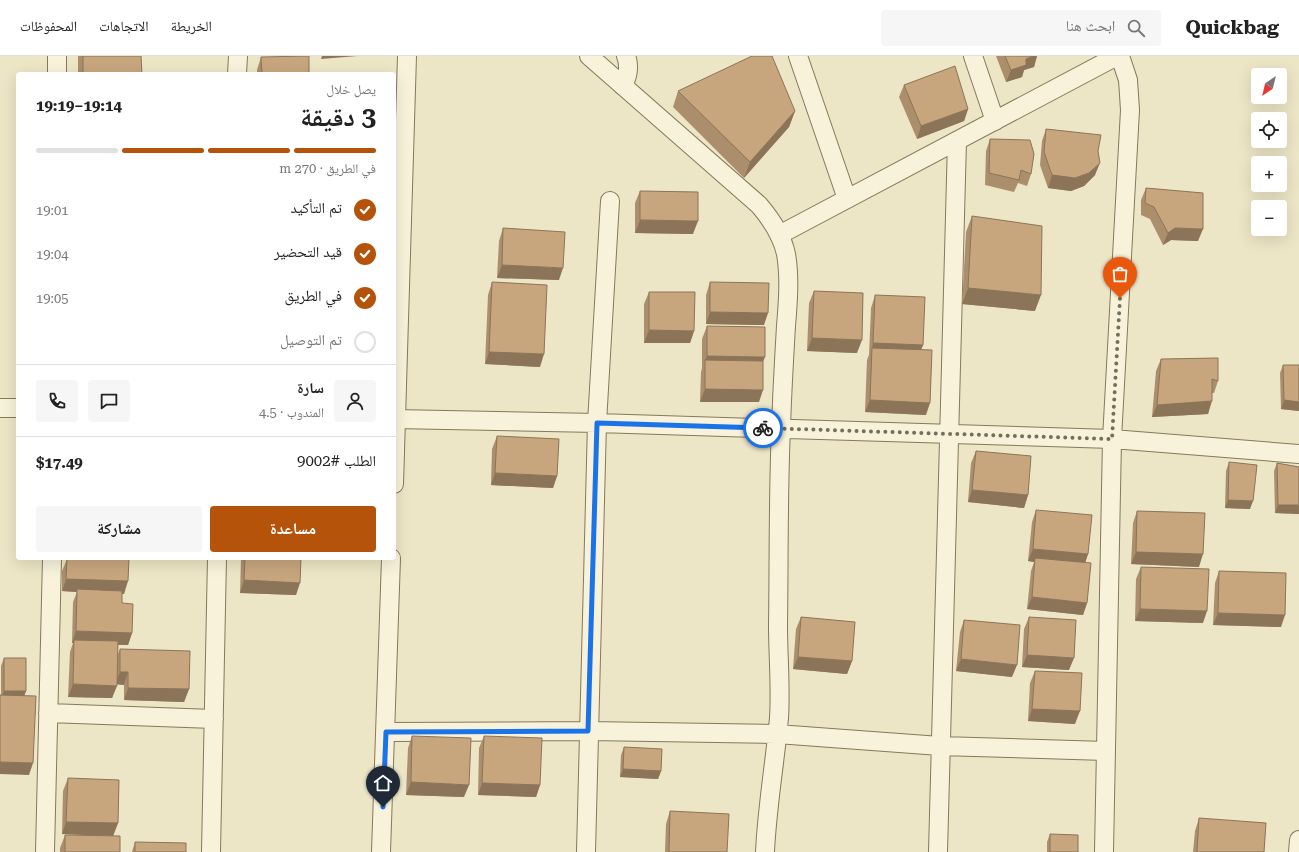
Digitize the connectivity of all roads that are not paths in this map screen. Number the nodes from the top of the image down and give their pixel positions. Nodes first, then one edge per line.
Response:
1 (57, 56) edge
2 (238, 56) edge
3 (407, 56) edge
4 (590, 56) edge
5 (626, 56) edge
6 (798, 56) edge
7 (973, 56) edge
8 (1117, 56) edge
9 (1120, 56) edge
10 (57, 72) edge
11 (237, 72) edge
12 (623, 86) junction
13 (995, 121) junction
14 (957, 141) junction
15 (847, 199) junction
16 (610, 201) dead end
17 (779, 235) junction
18 (396, 389) edge
19 (0, 408) edge
20 (16, 408) edge
21 (396, 419) edge
22 (597, 423) junction
23 (781, 428) junction
24 (950, 433) junction
25 (1112, 439) junction
26 (1299, 454) edge
27 (52, 560) edge
28 (217, 560) edge
29 (392, 560) edge
30 (48, 713) junction
31 (214, 719) junction
32 (588, 731) junction
33 (386, 732) junction
34 (777, 734) junction
35 (940, 746) junction
36 (1106, 751) junction
37 (1299, 840) edge
38 (45, 852) edge
39 (211, 852) edge
40 (382, 852) edge
41 (586, 852) edge
42 (765, 852) edge
43 (938, 852) edge
44 (1104, 852) edge
45 (1298, 852) edge

1 - 10 street
2 - 11 street
3 - 18 street
4 - 12 street
5 - 12 street
6 - 15 street
7 - 13 street
8 - 13 street
9 - 25 street
12 - 17 street
13 - 14 street
14 - 15 street
14 - 24 street
15 - 17 street
16 - 22 street
17 - 23 street
19 - 20 street
21 - 22 street
22 - 23 street
22 - 32 street
23 - 24 street
23 - 34 street
24 - 25 street
24 - 35 street
25 - 26 street
25 - 36 street
27 - 30 street
28 - 31 street
29 - 33 street
30 - 31 street
30 - 38 street
31 - 39 street
32 - 33 street
32 - 34 street
32 - 41 street
33 - 40 street
34 - 35 street
34 - 42 street
35 - 36 street
35 - 43 street
36 - 44 street
37 - 45 street

